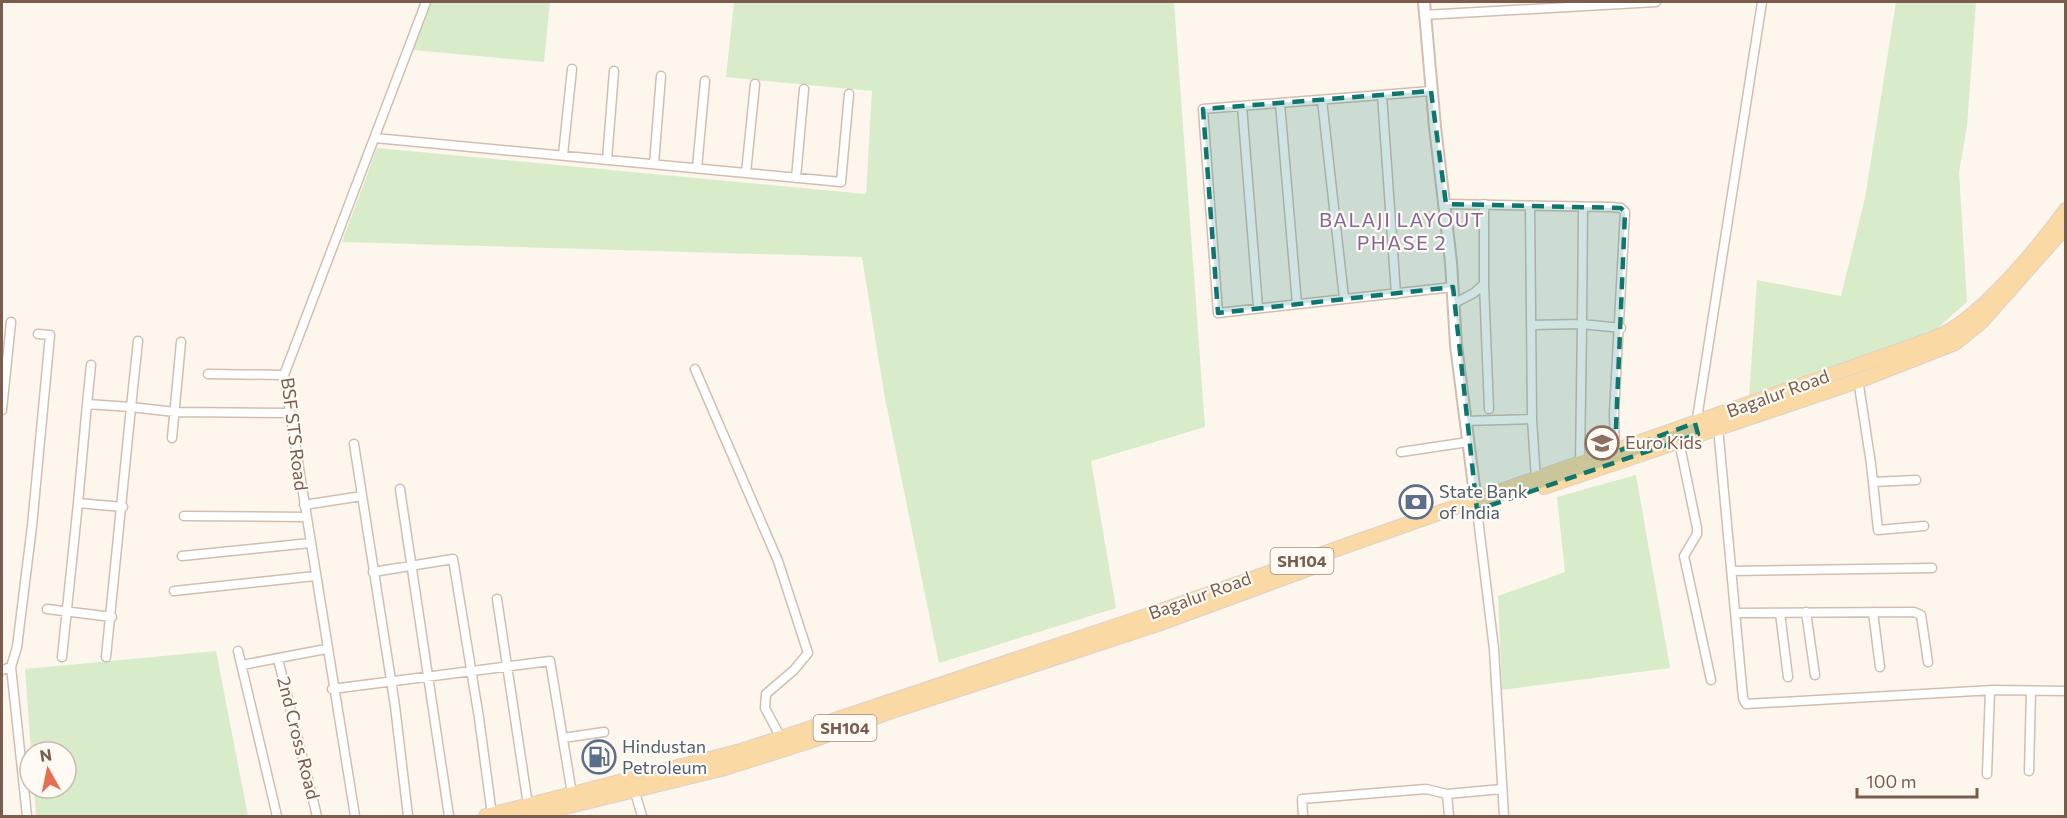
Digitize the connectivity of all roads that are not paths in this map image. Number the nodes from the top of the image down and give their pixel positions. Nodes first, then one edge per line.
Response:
1 (426, 2) edge
2 (1424, 2) edge
3 (1647, 2) edge
4 (1656, 2) edge
5 (1762, 2) edge
6 (1595, 3) edge
7 (1534, 5) edge
8 (1424, 15) junction
9 (572, 69) dead end
10 (614, 71) dead end
11 (661, 76) dead end
12 (705, 81) dead end
13 (754, 84) dead end
14 (804, 89) dead end
15 (1431, 91) junction
16 (849, 94) dead end
17 (1382, 95) junction
18 (1322, 100) junction
19 (1280, 103) junction
20 (1242, 106) junction
21 (375, 138) junction
22 (563, 155) junction
23 (607, 160) junction
24 (654, 164) junction
25 (697, 168) junction
26 (746, 173) junction
27 (796, 178) junction
28 (1446, 204) junction
29 (1484, 204) junction
30 (1530, 206) junction
31 (1583, 208) junction
32 (2066, 210) edge
33 (2066, 225) edge
34 (1484, 284) junction
35 (1453, 287) junction
36 (1396, 294) junction
37 (1344, 298) junction
38 (1297, 304) junction
39 (1453, 304) junction
40 (1258, 307) junction
41 (11, 322) dead end
42 (1582, 324) junction
43 (1531, 325) junction
44 (1621, 328) junction
45 (38, 333) dead end
46 (138, 341) dead end
47 (181, 342) dead end
48 (91, 365) dead end
49 (1856, 366) junction
50 (695, 369) dead end
51 (208, 374) dead end
52 (284, 375) junction
53 (1858, 381) junction
54 (87, 404) junction
55 (131, 407) junction
56 (1489, 409) dead end
57 (2, 410) edge
58 (175, 412) junction
59 (289, 413) junction
60 (1532, 419) junction
61 (1465, 421) junction
62 (1718, 428) junction
63 (1697, 429) junction
64 (172, 438) dead end
65 (1679, 441) junction
66 (1468, 442) junction
67 (354, 444) dead end
68 (1401, 452) dead end
69 (1615, 452) junction
70 (1581, 463) junction
71 (1536, 480) junction
72 (1916, 480) dead end
73 (1873, 483) junction
74 (400, 489) dead end
75 (362, 496) junction
76 (78, 503) junction
77 (304, 506) junction
78 (1476, 506) junction
79 (123, 507) junction
80 (184, 516) dead end
81 (306, 517) junction
82 (1924, 526) dead end
83 (310, 543) junction
84 (182, 556) dead end
85 (412, 566) junction
86 (1932, 568) dead end
87 (1732, 571) junction
88 (373, 572) junction
89 (315, 576) junction
90 (174, 591) dead end
91 (497, 599) dead end
92 (47, 609) dead end
93 (67, 612) junction
94 (1806, 612) junction
95 (1873, 612) junction
96 (1737, 613) junction
97 (1780, 613) junction
98 (112, 617) junction
99 (1156, 618) junction
100 (326, 649) junction
101 (238, 651) dead end
102 (62, 657) dead end
103 (106, 657) dead end
104 (278, 659) junction
105 (1928, 662) dead end
106 (242, 665) junction
107 (12, 667) junction
108 (506, 667) junction
109 (1880, 667) dead end
110 (2, 670) edge
111 (472, 671) junction
112 (1815, 675) dead end
113 (430, 676) junction
114 (1788, 676) dead end
115 (1711, 680) dead end
116 (390, 681) junction
117 (332, 688) junction
118 (1990, 690) junction
119 (2031, 691) junction
120 (2066, 691) edge
121 (604, 732) dead end
122 (562, 738) junction
123 (782, 738) junction
124 (2029, 771) dead end
125 (1987, 774) dead end
126 (634, 789) junction
127 (1502, 789) junction
128 (572, 794) junction
129 (1447, 794) junction
130 (528, 811) edge
131 (27, 816) edge
132 (277, 816) edge
133 (317, 816) edge
134 (355, 816) edge
135 (408, 816) edge
136 (449, 816) edge
137 (489, 816) edge
138 (642, 816) edge
139 (1303, 816) edge
140 (1449, 816) edge
141 (1504, 816) edge

1 - 21 street, BSF STS Road
2 - 8 street
3 - 4 street
3 - 6 street
5 - 63 street
6 - 7 street
7 - 8 street
8 - 15 street
9 - 22 street
10 - 23 street
11 - 24 street
12 - 25 street
13 - 26 street
14 - 27 street
15 - 17 street
15 - 28 street
16 - 27 street
17 - 18 street
17 - 36 street
18 - 19 street
18 - 37 street
19 - 20 street
19 - 38 street
20 - 40 street
20 - 40 street
21 - 22 street
21 - 52 street, BSF STS Road
22 - 23 street
23 - 24 street
24 - 25 street
25 - 26 street
26 - 27 street
28 - 29 street
28 - 35 street
29 - 30 street
29 - 34 street
30 - 31 street
30 - 43 street
31 - 42 street
31 - 44 street
32 - 49 main road, Bagalur Road / SH104
33 - 53 main road, Bagalur Road / SH104
34 - 39 street
34 - 56 street
35 - 36 street
35 - 39 street
36 - 37 street
37 - 38 street
38 - 40 street
39 - 61 street
41 - 57 street
42 - 43 street
42 - 44 street
42 - 70 street
43 - 60 street
44 - 69 street
45 - 107 street
46 - 55 street
47 - 58 street
48 - 54 street
49 - 53 street
49 - 63 main road, Bagalur Road / SH104
50 - 123 street
51 - 52 street
52 - 59 street, BSF STS Road
53 - 62 main road, Bagalur Road / SH104
53 - 73 street
54 - 55 street
54 - 76 street
55 - 58 street
55 - 79 street
58 - 59 street
58 - 64 street
59 - 77 street, BSF STS Road
60 - 61 street
60 - 71 street
61 - 66 street
62 - 63 main road, Bagalur Road / SH104
62 - 87 street
63 - 65 main road, Bagalur Road / SH104
63 - 69 main road, Bagalur Road / SH104
65 - 78 main road, Bagalur Road / SH104
65 - 115 street
66 - 68 street
66 - 78 street
67 - 75 street
69 - 70 main road, Bagalur Road / SH104
70 - 71 main road, Bagalur Road / SH104
71 - 78 main road, Bagalur Road / SH104
72 - 73 street
73 - 82 street
74 - 85 street
75 - 77 street
75 - 88 street
76 - 79 street
76 - 93 street
77 - 81 street, BSF STS Road
78 - 99 main road, Bagalur Road / SH104
78 - 127 street
79 - 98 street
80 - 81 street
81 - 83 street, BSF STS Road
83 - 84 street
83 - 89 street, BSF STS Road
85 - 88 street
85 - 111 street
85 - 113 street
86 - 87 street
87 - 96 street
88 - 116 street
89 - 90 street
89 - 100 street, BSF STS Road
91 - 108 street
92 - 93 street
93 - 98 street
93 - 102 street
94 - 95 street
94 - 97 street
94 - 112 street
95 - 105 street
95 - 109 street
96 - 97 street
96 - 118 street
97 - 114 street
98 - 103 street
99 - 123 main road, Bagalur Road / SH104
99 - 126 main road, Bagalur Road / SH104
100 - 104 street
100 - 117 street, BSF STS Road
101 - 106 street
104 - 106 street
104 - 133 street, 2nd Cross Road
106 - 132 street
107 - 110 street
107 - 131 street
108 - 111 street
108 - 122 street
108 - 130 street
111 - 113 street
111 - 137 street
113 - 116 street
113 - 136 street
116 - 117 street
116 - 135 street
117 - 134 street, BSF STS Road
118 - 119 street
118 - 125 street
119 - 120 street
119 - 124 street
121 - 122 street
122 - 128 street
123 - 128 main road, Bagalur Road / SH104
126 - 130 main road, Bagalur Road / SH104
126 - 138 street
127 - 129 street
127 - 141 street
128 - 130 main road, Bagalur Road / SH104
129 - 139 street
129 - 140 street
130 - 137 main road, Bagalur Road / SH104

